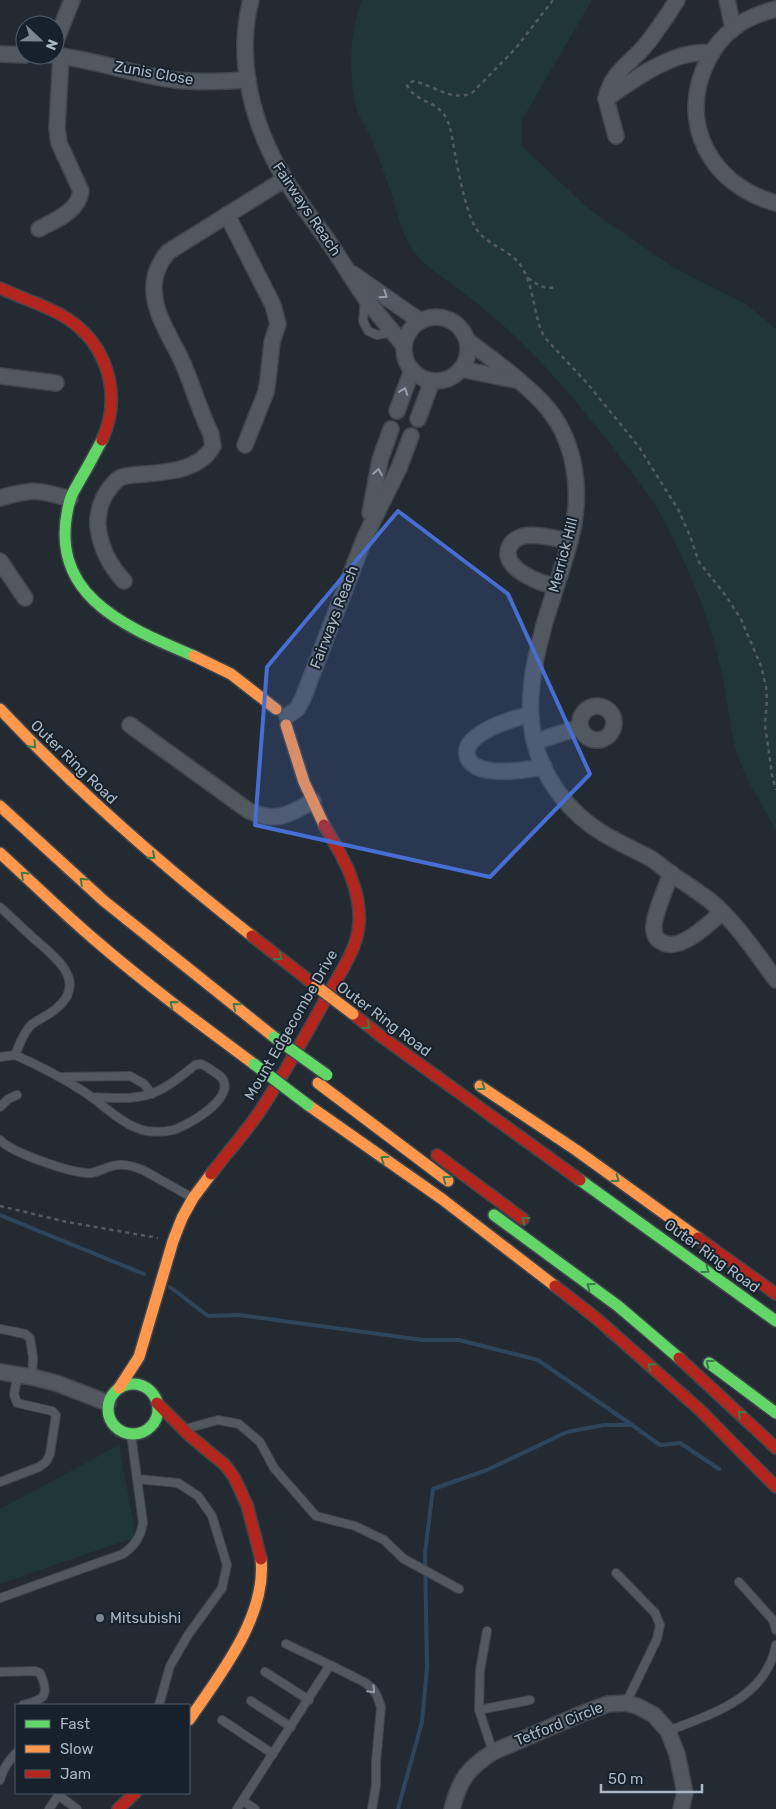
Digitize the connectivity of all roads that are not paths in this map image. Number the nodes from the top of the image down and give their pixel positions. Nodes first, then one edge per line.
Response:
1 (72, 0) edge
2 (251, 0) edge
3 (677, 0) edge
4 (727, 0) edge
5 (776, 9) edge
6 (65, 21) edge
7 (733, 28) junction
8 (712, 53) junction
9 (0, 54) edge
10 (15, 54) edge
11 (65, 54) edge
12 (55, 65) edge
13 (248, 80) junction
14 (606, 100) junction
15 (616, 136) dead end
16 (285, 179) junction
17 (776, 203) edge
18 (227, 215) junction
19 (39, 230) dead end
20 (348, 270) junction
21 (0, 288) edge
22 (420, 321) junction
23 (468, 341) junction
24 (404, 346) junction
25 (461, 369) junction
26 (412, 370) junction
27 (0, 376) edge
28 (432, 381) junction
29 (519, 381) junction
30 (56, 383) dead end
31 (397, 411) dead end
32 (418, 419) dead end
33 (391, 429) dead end
34 (411, 436) dead end
35 (245, 445) dead end
36 (0, 498) edge
37 (70, 499) junction
38 (365, 537) junction
39 (570, 541) junction
40 (0, 561) edge
41 (124, 581) dead end
42 (555, 586) junction
43 (25, 598) dead end
44 (0, 709) edge
45 (530, 715) junction
46 (277, 718) junction
47 (130, 725) dead end
48 (580, 727) dead end
49 (534, 742) junction
50 (544, 767) junction
51 (312, 801) junction
52 (0, 806) edge
53 (0, 853) edge
54 (671, 874) junction
55 (104, 901) junction
56 (0, 907) edge
57 (217, 909) junction
58 (722, 912) junction
59 (281, 944) dead end
60 (174, 972) dead end
61 (324, 974) dead end
62 (776, 980) edge
63 (344, 988) dead end
64 (382, 1037) junction
65 (267, 1041) junction
66 (15, 1055) junction
67 (0, 1058) edge
68 (296, 1067) dead end
69 (60, 1077) junction
70 (331, 1078) dead end
71 (314, 1080) dead end
72 (472, 1080) dead end
73 (152, 1094) junction
74 (17, 1095) dead end
75 (91, 1097) junction
76 (0, 1107) edge
77 (0, 1140) edge
78 (431, 1151) dead end
79 (454, 1185) dead end
80 (193, 1198) junction
81 (486, 1209) dead end
82 (533, 1226) dead end
83 (571, 1257) dead end
84 (776, 1294) edge
85 (776, 1309) edge
86 (776, 1322) edge
87 (662, 1328) dead end
88 (0, 1329) edge
89 (139, 1356) junction
90 (699, 1356) dead end
91 (0, 1372) edge
92 (25, 1375) junction
93 (119, 1388) junction
94 (150, 1390) junction
95 (108, 1404) junction
96 (157, 1404) junction
97 (776, 1413) edge
98 (144, 1431) junction
99 (187, 1433) junction
100 (131, 1434) junction
101 (776, 1448) edge
102 (137, 1479) junction
103 (0, 1482) edge
104 (776, 1487) edge
105 (616, 1572) dead end
106 (739, 1582) dead end
107 (459, 1589) dead end
108 (0, 1598) edge
109 (776, 1630) edge
110 (487, 1631) dead end
111 (286, 1644) dead end
112 (776, 1645) edge
113 (330, 1666) junction
114 (0, 1672) edge
115 (266, 1672) dead end
116 (309, 1700) junction
117 (530, 1700) dead end
118 (251, 1701) dead end
119 (626, 1703) junction
120 (28, 1704) edge
121 (160, 1704) edge
122 (479, 1710) junction
123 (190, 1719) edge
124 (222, 1720) dead end
125 (291, 1727) junction
126 (668, 1731) junction
127 (493, 1752) junction
128 (15, 1754) edge
129 (273, 1754) junction
130 (0, 1780) edge
131 (59, 1794) edge
132 (141, 1795) edge
133 (242, 1801) junction
134 (49, 1809) edge
135 (77, 1809) edge
136 (118, 1809) edge
137 (237, 1809) edge
138 (256, 1809) edge
139 (372, 1809) edge
140 (452, 1809) edge
141 (681, 1809) edge

1 - 6 street
2 - 13 street, Fairways Reach
3 - 14 street
4 - 7 street
5 - 7 street
7 - 8 street
8 - 14 street
8 - 17 street
9 - 10 street
11 - 13 street, Zunis Close
12 - 19 street
13 - 16 street, Fairways Reach
14 - 15 street
16 - 18 street
16 - 20 street, Fairways Reach
18 - 35 street
18 - 41 street
20 -> 22 street, Fairways Reach
20 - 24 street, Fairways Reach
21 - 37 main road
22 - 23 street
22 - 24 street
23 - 25 street
23 - 29 street, Merrick Hill
24 - 26 street, Fairways Reach
25 - 28 street
25 - 29 street
26 - 28 street
31 -> 26 street
27 - 30 street
28 - 32 street
29 - 39 street, Merrick Hill
38 -> 33 street, Fairways Reach
34 - 38 street, Fairways Reach
36 - 37 street
37 - 46 main road
38 - 46 street, Fairways Reach
39 - 42 street, Merrick Hill
39 - 42 street
40 - 43 street
42 - 45 street, Merrick Hill
44 -> 57 main road, Outer Ring Road
45 - 49 street, Merrick Hill
45 - 50 street
46 - 51 main road, Mount Edgecombe Drive
47 - 51 street
48 - 49 street
49 - 50 street, Merrick Hill
50 - 54 street, Merrick Hill
51 - 80 main road, Mount Edgecombe Drive
55 -> 52 main road
104 -> 53 main road, bridge
54 - 58 street, Merrick Hill
54 - 58 street
55 - 60 main road
65 -> 55 main road
56 - 66 lane
57 - 59 main road
57 -> 64 main road, Outer Ring Road, bridge
58 - 62 street, Merrick Hill
61 - 63 main road
64 - 85 main road
64 -> 86 main road, Outer Ring Road
65 - 68 main road
65 - 70 main road, bridge
66 - 67 lane
66 - 69 lane
69 - 73 lane
69 - 75 lane
79 -> 71 main road
72 -> 84 main road
73 - 75 lane
73 - 75 lane
74 - 76 lane
77 - 80 lane
82 -> 78 main road
80 - 89 main road, Mount Edgecombe Drive
101 -> 81 main road
83 - 87 main road
88 - 92 lane
89 - 93 main road, Mount Edgecombe Drive
89 - 94 main road
97 -> 90 main road
91 - 92 street
92 - 95 street
92 - 103 lane
93 - 94 main road
93 - 95 main road
94 - 96 main road
95 - 100 main road
96 - 98 main road
96 - 99 main road
98 - 99 main road
98 - 100 main road
99 - 107 lane
99 - 123 main road
100 - 102 lane
102 - 108 lane
102 - 121 lane
105 - 119 lane
106 - 109 lane
110 - 122 lane
111 - 113 lane
112 - 126 lane
113 - 116 lane
113 -> 139 lane
114 - 120 lane
115 - 116 lane
116 - 125 lane
117 - 122 lane
118 - 125 lane
119 - 126 street
119 - 127 street, Tetford Circle
122 - 127 lane
124 - 129 lane
125 - 129 lane
126 - 141 street
127 - 140 street, Tetford Circle
128 - 130 lane
129 - 133 lane
131 - 134 lane
131 - 135 lane
132 - 136 main road
133 - 137 lane
133 - 138 lane

